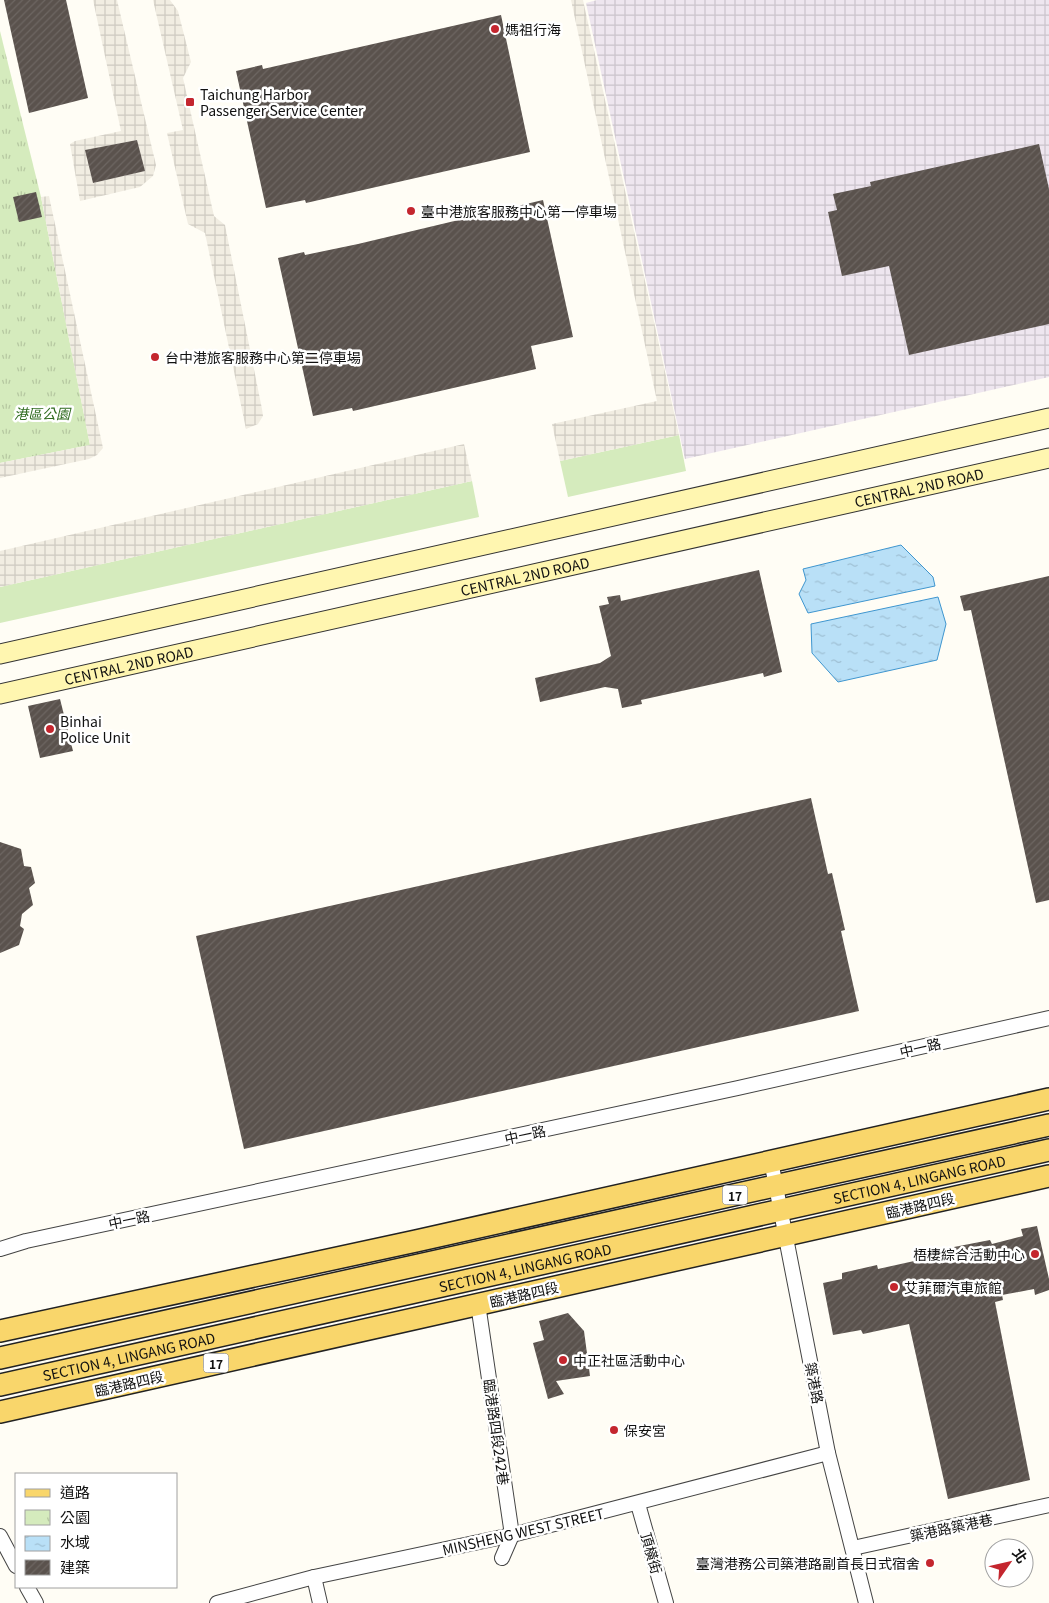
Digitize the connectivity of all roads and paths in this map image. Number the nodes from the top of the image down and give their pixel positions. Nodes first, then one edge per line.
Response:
1 (1049, 418) edge
2 (1049, 458) edge
3 (0, 654) edge
4 (0, 694) edge
5 (1049, 1018) edge
6 (1049, 1099) edge
7 (1049, 1125) edge
8 (1049, 1150) edge
9 (772, 1161) junction
10 (1049, 1176) edge
11 (776, 1186) junction
12 (781, 1210) junction
13 (786, 1235) junction
14 (0, 1249) edge
15 (478, 1304) junction
16 (0, 1331) edge
17 (0, 1358) edge
18 (0, 1385) edge
19 (0, 1412) edge
20 (828, 1453) junction
21 (638, 1504) junction
22 (1049, 1505) edge
23 (512, 1535) junction
24 (0, 1536) edge
25 (853, 1548) junction
26 (502, 1558) dead end
27 (15, 1564) edge
28 (314, 1577) junction
29 (28, 1588) edge
30 (36, 1603) edge
31 (217, 1603) edge
32 (320, 1603) edge
33 (666, 1603) edge
34 (866, 1603) edge

1 - 3 street
2 - 4 street, CENTRAL 2ND ROAD
5 - 14 street, 中一路
6 - 9 main road, 17
7 - 11 main road, SECTION 4, LINGANG ROAD / 17
8 - 12 main road, SECTION 4, LINGANG ROAD / 17
9 - 11 street, 築港路
9 - 16 main road, 17
10 - 13 main road, 臨港路四段 / 17
11 - 12 street, 築港路
11 - 17 main road, SECTION 4, LINGANG ROAD / 17
12 - 13 street, 築港路
12 - 18 main road, SECTION 4, LINGANG ROAD / 17
13 - 15 main road, 臨港路四段 / 17
13 - 20 street, 築港路
15 - 19 main road, 臨港路四段 / 17
15 - 23 street, 臨港路四段242巷
20 - 21 street, MINSHENG WEST STREET
20 - 25 street, 築港路
21 - 23 street, MINSHENG WEST STREET
21 - 33 street, 頂橫街
22 - 25 street, 築港路築港巷
23 - 26 street
23 - 28 street, MINSHENG WEST STREET
24 - 27 street
25 - 34 street, 築港路
28 - 31 street, MINSHENG WEST STREET
28 - 32 street
29 - 30 street

